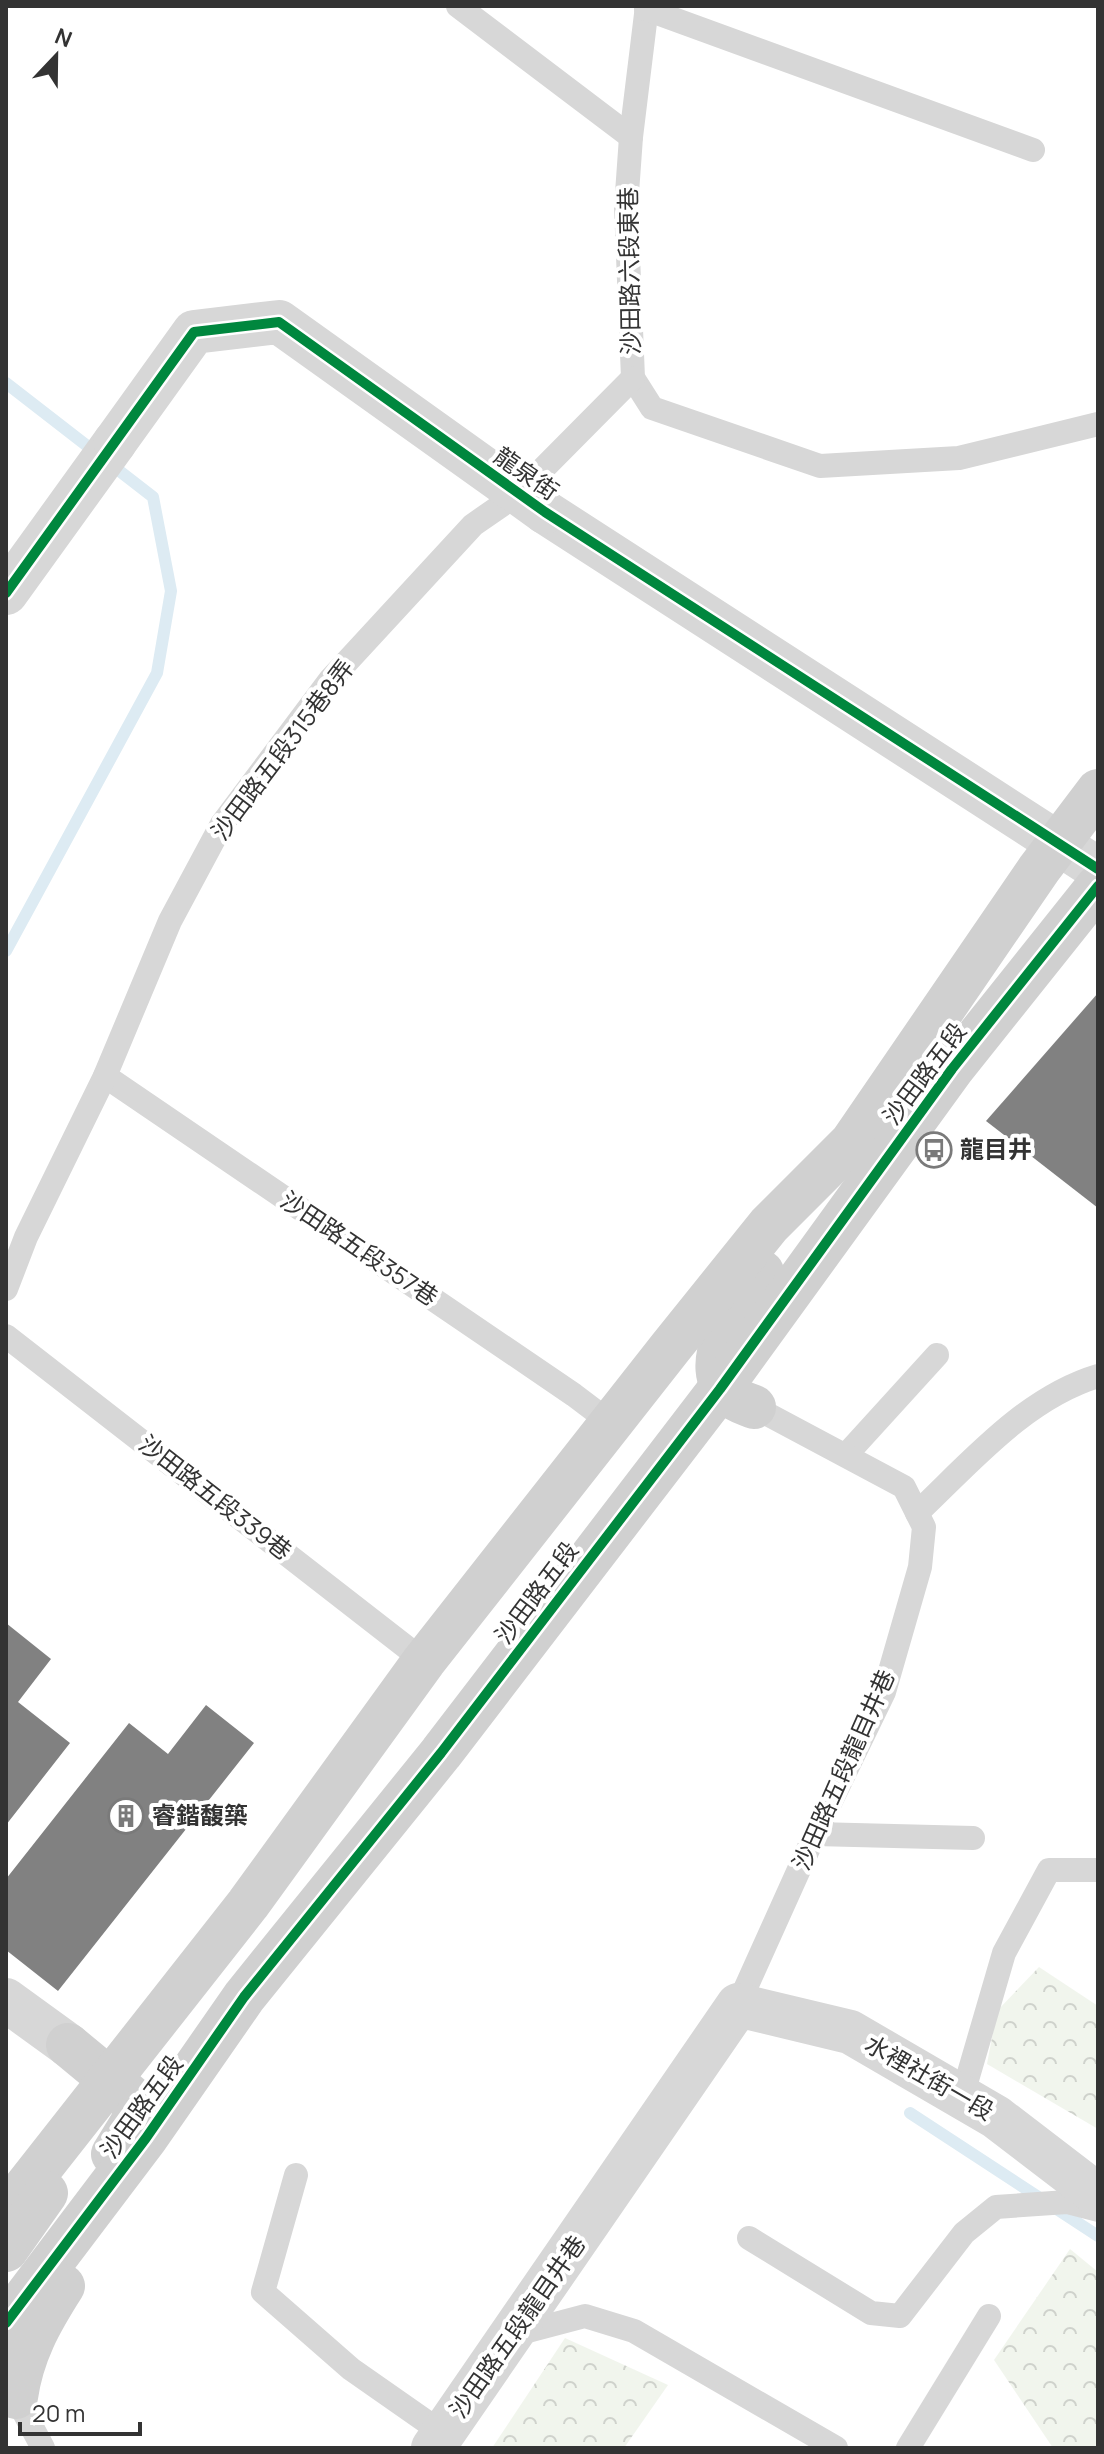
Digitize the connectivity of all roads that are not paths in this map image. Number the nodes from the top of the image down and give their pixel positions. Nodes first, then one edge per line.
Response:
1 (458, 6) edge
2 (647, 8) edge
3 (631, 137) junction
4 (1033, 150) dead end
5 (633, 378) junction
6 (1098, 424) edge
7 (6, 593) edge
8 (1098, 791) edge
9 (1057, 844) junction
10 (1098, 869) edge
11 (1098, 886) edge
12 (105, 1076) junction
13 (852, 1142) junction
14 (6, 1289) edge
15 (6, 1336) edge
16 (937, 1355) dead end
17 (1098, 1376) edge
18 (739, 1396) junction
19 (611, 1423) junction
20 (846, 1455) junction
21 (917, 1513) junction
22 (424, 1661) junction
23 (490, 1690) junction
24 (815, 1834) junction
25 (973, 1838) dead end
26 (1098, 1870) edge
27 (6, 2000) edge
28 (738, 2005) junction
29 (234, 2011) junction
30 (68, 2045) junction
31 (105, 2084) junction
32 (962, 2097) junction
33 (296, 2175) dead end
34 (6, 2186) edge
35 (1083, 2199) edge
36 (1098, 2210) edge
37 (6, 2212) edge
38 (749, 2238) dead end
39 (6, 2250) edge
40 (13, 2313) edge
41 (989, 2316) dead end
42 (513, 2335) junction
43 (9, 2381) edge
44 (438, 2441) edge
45 (43, 2448) edge
46 (836, 2448) edge
47 (908, 2448) edge

1 - 3 lane
2 - 3 lane, 沙田路六段東巷
2 - 4 lane
3 - 5 lane, 沙田路六段東巷
5 - 6 lane, 沙田路六段東巷
5 - 12 lane, 沙田路五段315巷8弄
7 - 9 street, 龍泉街, bridge
8 - 9 street, 沙田路五段
9 - 10 street, 龍泉街
9 - 13 street, 沙田路五段
11 - 18 street, 沙田路五段
12 - 14 lane, 沙田路五段315巷8弄
12 - 19 lane, 沙田路五段357巷
13 - 18 street
13 - 19 street, 沙田路五段
15 - 22 lane, 沙田路五段339巷
16 - 20 lane
17 - 21 lane
18 - 20 lane, 沙田路五段龍目井巷
18 - 23 street, 沙田路五段
19 - 22 street, 沙田路五段
19 - 23 street, 沙田路五段
20 - 21 lane, 沙田路五段龍目井巷
21 - 24 lane, 沙田路五段龍目井巷
22 - 31 street, 沙田路五段
23 - 29 street, 沙田路五段
24 - 25 lane
24 - 28 lane, 沙田路五段龍目井巷
26 - 32 lane
27 - 30 street
28 - 32 street, 水裡社街一段
28 - 42 street, 沙田路五段龍目井巷
29 - 40 street, 沙田路五段
29 - 43 street
30 - 31 street
30 - 34 street
31 - 37 street, 沙田路五段
31 - 39 street
31 - 40 street
32 - 35 street, 水裡社街一段
33 - 44 lane
35 - 36 lane
35 - 38 lane
41 - 47 lane
42 - 44 street, 沙田路五段龍目井巷
42 - 46 lane
43 - 45 lane

